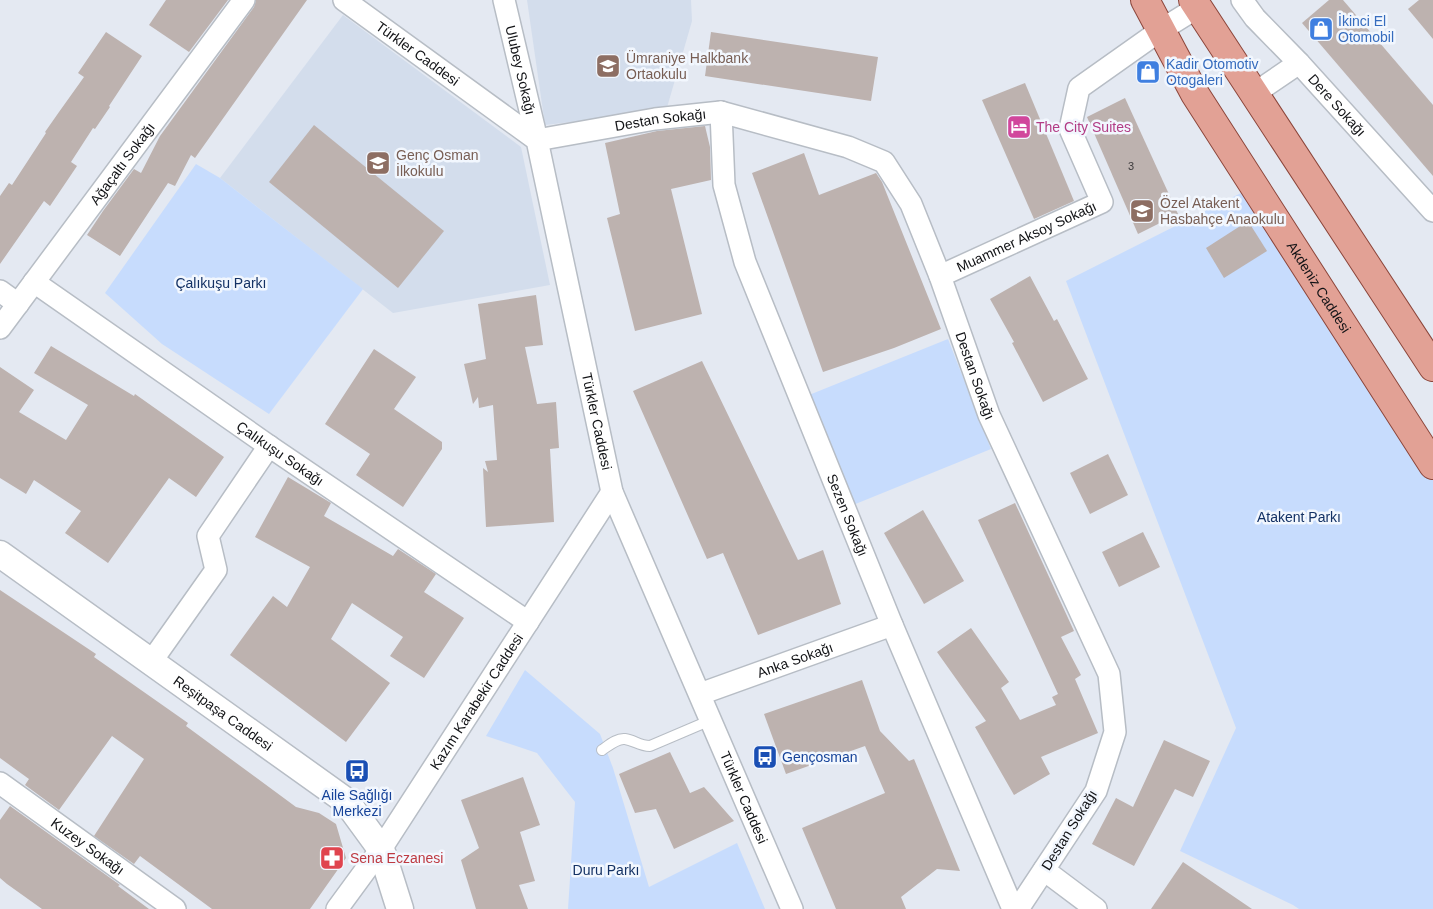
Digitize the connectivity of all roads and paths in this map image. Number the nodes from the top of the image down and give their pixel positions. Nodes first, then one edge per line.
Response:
1 (244, 0) edge
2 (344, 0) edge
3 (504, 0) edge
4 (1145, 0) edge
5 (1242, 0) edge
6 (1195, 3) edge
7 (1161, 30) junction
8 (1299, 63) junction
9 (1255, 93) junction
10 (722, 112) junction
11 (537, 140) junction
12 (1433, 211) edge
13 (940, 276) junction
14 (34, 282) junction
15 (0, 291) edge
16 (18, 304) junction
17 (0, 328) edge
18 (1433, 366) edge
19 (269, 446) junction
20 (1433, 465) edge
21 (612, 492) junction
22 (0, 554) edge
23 (528, 622) junction
24 (892, 625) junction
25 (151, 662) junction
26 (700, 694) junction
27 (711, 720) junction
28 (602, 750) dead end
29 (0, 783) edge
30 (381, 849) junction
31 (1044, 870) junction
32 (175, 909) edge
33 (337, 909) edge
34 (400, 909) edge
35 (792, 909) edge
36 (1013, 909) edge
37 (1018, 909) edge
38 (1096, 909) edge

1 - 14 street, Ağaçaltı Sokağı
2 - 11 street, Türkler Caddesi
3 - 11 street, Ulubey Sokağı
4 - 7 main road, Akdeniz Caddesi
5 - 8 street, Dere Sokağı
6 - 7 street
6 - 9 main road
7 - 13 street, Muammer Aksoy Sokağı
7 - 20 main road, Akdeniz Caddesi
8 - 9 street
8 - 12 street, Dere Sokağı
9 - 18 main road
10 - 11 street, Destan Sokağı
10 - 13 street, Destan Sokağı
10 - 24 street, Sezen Sokağı
11 - 21 street, Türkler Caddesi
13 - 31 street, Destan Sokağı
14 - 16 street, Ağaçaltı Sokağı
14 - 19 street, Çalıkuşu Sokağı
15 - 16 street
16 - 17 street, Ağaçaltı Sokağı
19 - 23 street, Çalıkuşu Sokağı
19 - 25 street
21 - 23 street, Kazım Karabekir Caddesi
21 - 26 street, Türkler Caddesi
22 - 25 street, Reşitpaşa Caddesi
23 - 30 street, Kazım Karabekir Caddesi
24 - 26 street, Anka Sokağı
24 - 36 street, Sezen Sokağı
25 - 30 street, Reşitpaşa Caddesi
26 - 27 street, Türkler Caddesi
27 - 28 lane
27 - 35 street, Türkler Caddesi
29 - 32 street, Kuzey Sokağı
30 - 33 street, Kazım Karabekir Caddesi
30 - 34 street, Reşitpaşa Caddesi
31 - 37 street, Destan Sokağı
31 - 38 street

